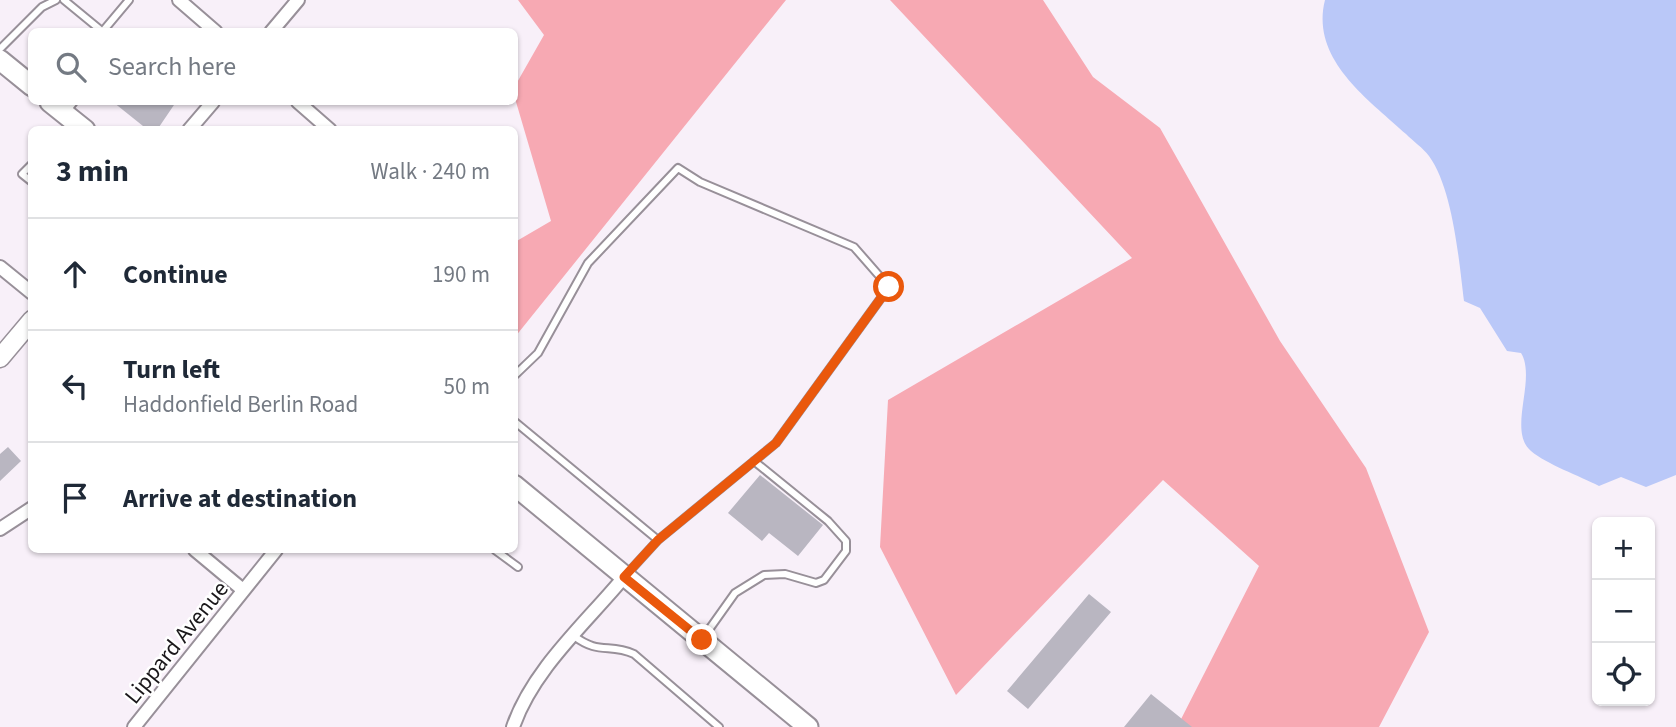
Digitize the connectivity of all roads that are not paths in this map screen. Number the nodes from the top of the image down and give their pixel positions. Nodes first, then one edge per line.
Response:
1 (57, 0) edge
2 (64, 0) edge
3 (129, 0) edge
4 (179, 0) edge
5 (298, 0) edge
6 (99, 28) edge
7 (106, 28) edge
8 (211, 28) edge
9 (274, 28) edge
10 (0, 49) edge
11 (0, 60) edge
12 (28, 83) edge
13 (63, 105) edge
14 (210, 105) edge
15 (301, 105) edge
16 (81, 126) edge
17 (192, 126) edge
18 (325, 126) edge
19 (0, 267) edge
20 (28, 290) edge
21 (28, 325) edge
22 (0, 358) edge
23 (518, 372) edge
24 (518, 424) edge
25 (754, 461) junction
26 (518, 492) edge
27 (28, 511) edge
28 (0, 529) edge
29 (658, 540) junction
30 (199, 553) edge
31 (274, 553) edge
32 (499, 553) edge
33 (518, 567) dead end
34 (624, 577) junction
35 (243, 590) junction
36 (575, 636) junction
37 (702, 640) junction
38 (134, 727) edge
39 (513, 727) edge
40 (719, 727) edge
41 (808, 727) edge

1 - 10 lane
2 - 6 lane
3 - 7 lane
4 - 8 street
5 - 9 street
11 - 12 main road
13 - 16 main road
14 - 17 street
15 - 18 street
19 - 20 street
21 - 22 street
23 - 25 lane
24 - 29 lane
25 - 29 lane
25 - 37 lane
26 - 34 main road
27 - 28 street
29 - 34 lane
30 - 35 street
31 - 35 street, Lippard Avenue
32 - 33 lane
34 - 36 street
34 - 37 main road
35 - 38 street, Lippard Avenue
36 - 39 street
36 - 40 lane
37 - 41 main road

